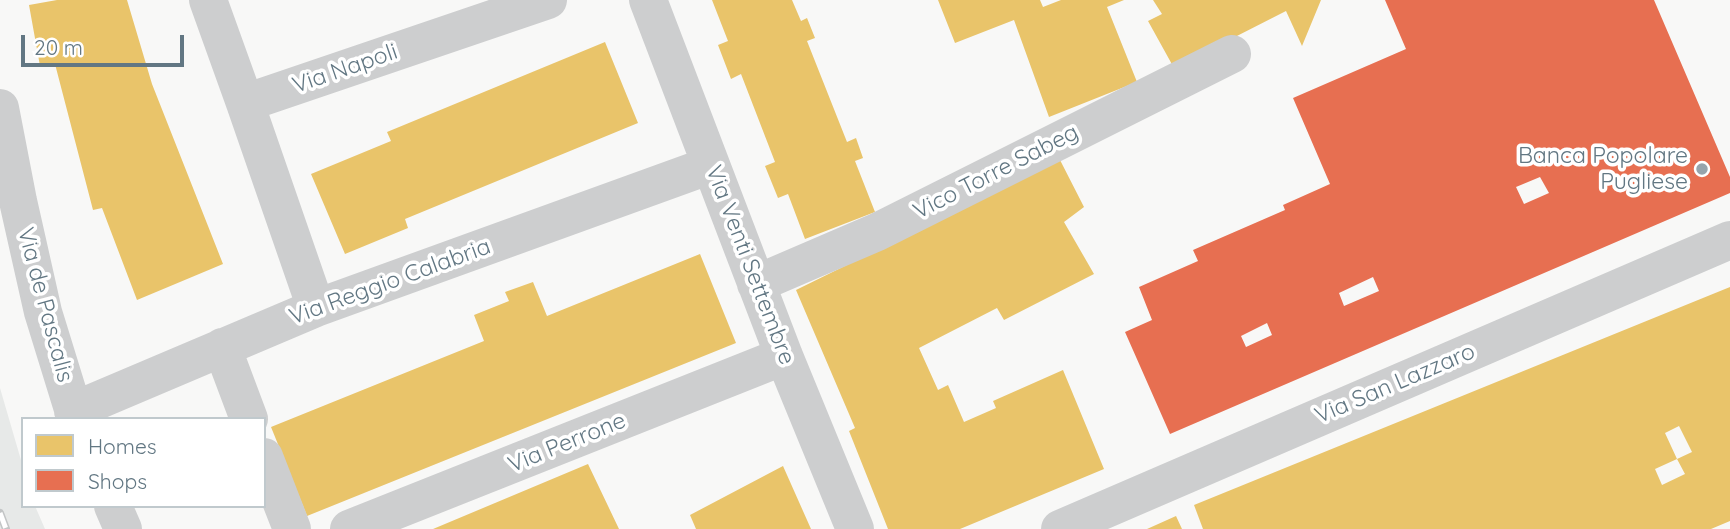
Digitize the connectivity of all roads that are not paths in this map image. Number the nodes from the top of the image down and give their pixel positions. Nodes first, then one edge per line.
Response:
1 (208, 0) edge
2 (548, 0) edge
3 (648, 0) edge
4 (1232, 54) dead end
5 (245, 103) junction
6 (0, 108) edge
7 (711, 165) junction
8 (1730, 240) edge
9 (756, 284) junction
10 (316, 308) junction
11 (222, 347) junction
12 (784, 356) junction
13 (75, 415) edge
14 (248, 417) edge
15 (266, 462) edge
16 (114, 508) edge
17 (123, 529) edge
18 (292, 529) edge
19 (349, 529) edge
20 (855, 529) edge
21 (1060, 529) edge

1 - 5 street
2 - 5 street, Via Napoli
3 - 7 street, Via Venti Settembre
4 - 9 street, Vico Torre Sabeg
5 - 10 street
6 - 13 street, Via de Pascalis
7 - 9 street, Via Venti Settembre
7 - 10 street, Via Reggio Calabria
8 - 21 street, Via San Lazzaro
9 - 12 street, Via Venti Settembre
10 - 11 street, Via Reggio Calabria
11 - 13 street, Via Reggio Calabria
11 - 14 street
12 - 19 street, Via Perrone
12 - 20 street, Via Venti Settembre
15 - 18 street
16 - 17 street

